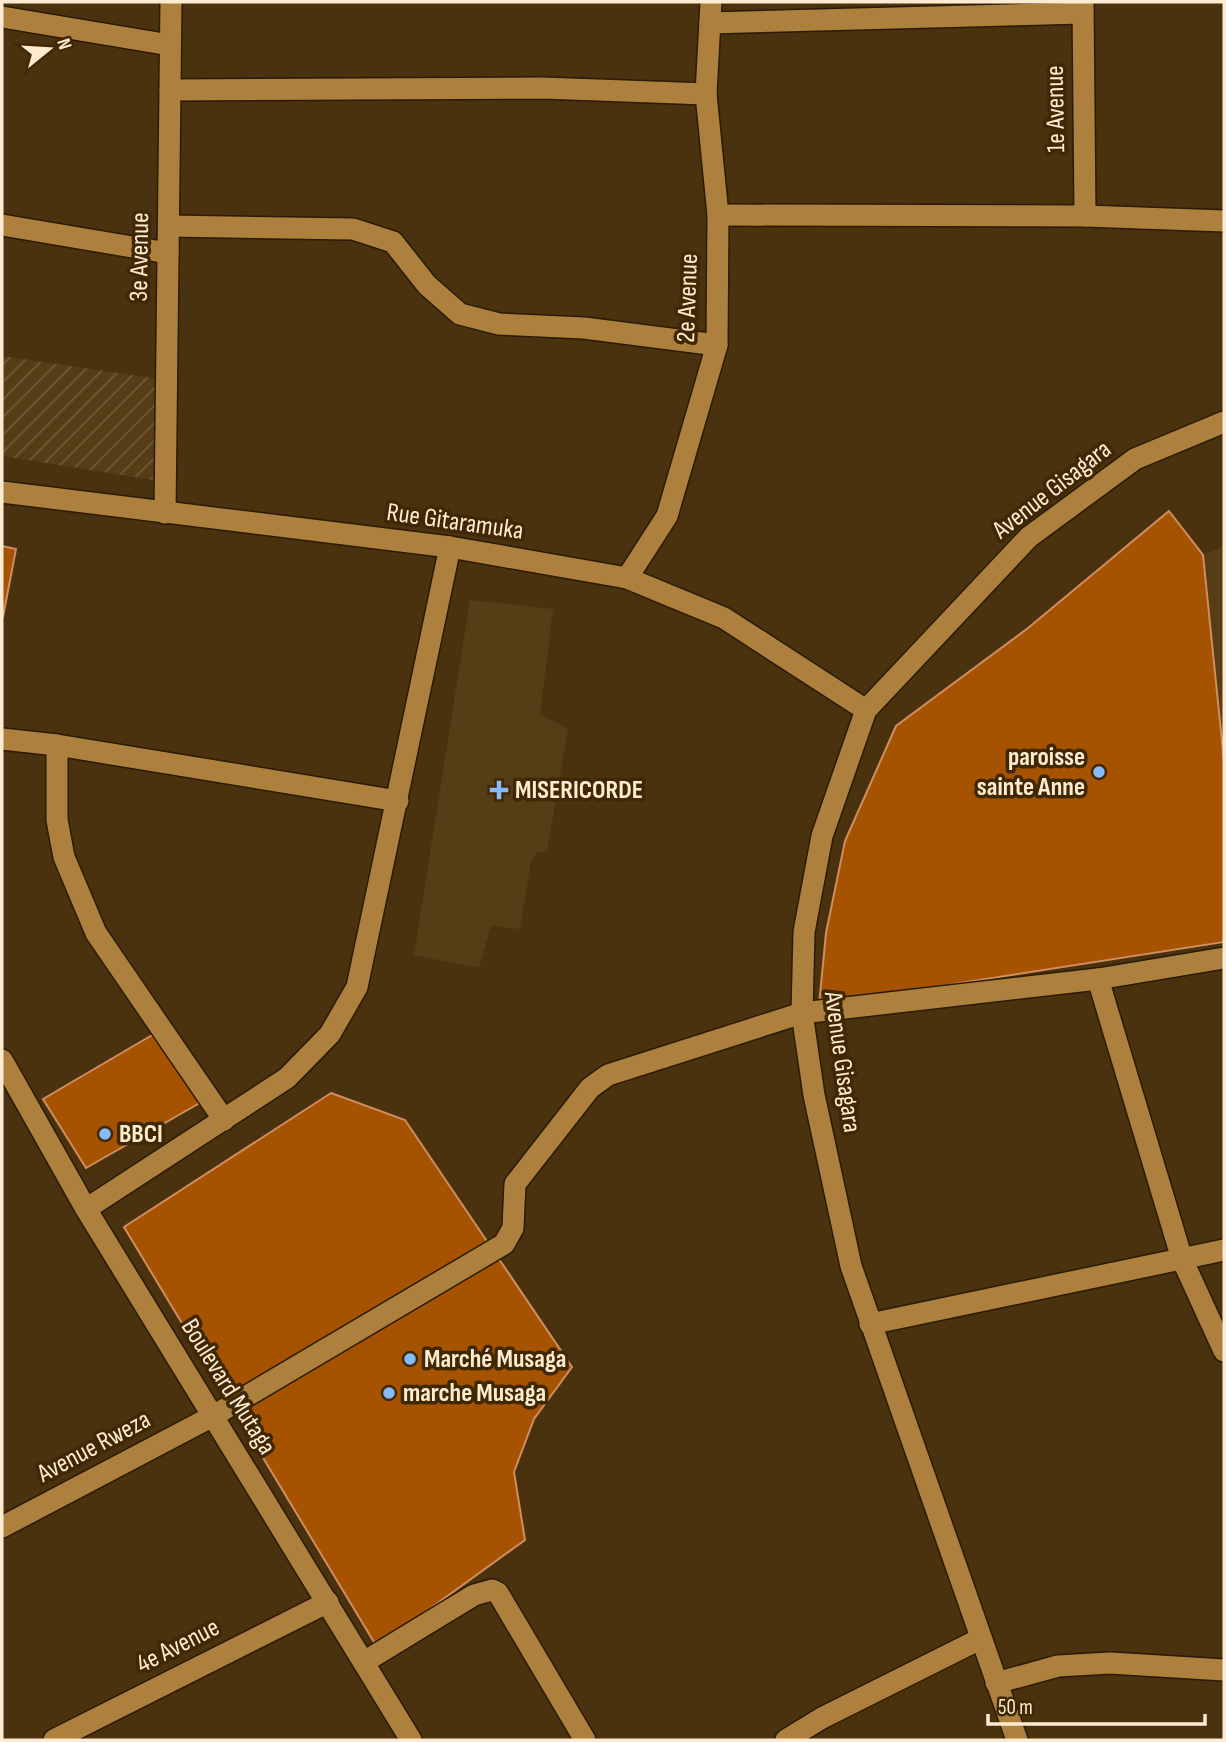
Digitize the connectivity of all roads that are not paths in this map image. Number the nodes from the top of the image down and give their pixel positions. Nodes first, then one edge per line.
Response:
1 (171, 2) edge
2 (1083, 7) edge
3 (710, 12) edge
4 (2, 17) edge
5 (170, 45) junction
6 (170, 90) junction
7 (706, 93) junction
8 (718, 215) junction
9 (1085, 216) junction
10 (1224, 221) edge
11 (2, 225) edge
12 (169, 226) junction
13 (168, 253) junction
14 (717, 345) junction
15 (1224, 422) edge
16 (2, 492) edge
17 (165, 513) junction
18 (450, 547) junction
19 (627, 578) junction
20 (866, 710) junction
21 (2, 739) edge
22 (57, 745) junction
23 (398, 801) junction
24 (1224, 958) edge
25 (1098, 979) junction
26 (802, 1013) junction
27 (2, 1060) edge
28 (224, 1120) junction
29 (86, 1209) junction
30 (1224, 1250) edge
31 (1182, 1259) junction
32 (870, 1324) junction
33 (1224, 1351) edge
34 (213, 1416) junction
35 (2, 1527) edge
36 (328, 1602) junction
37 (980, 1639) junction
38 (364, 1662) junction
39 (1224, 1670) edge
40 (996, 1682) junction
41 (54, 1740) edge
42 (411, 1740) edge
43 (585, 1740) edge
44 (786, 1740) edge
45 (1017, 1740) edge

1 - 5 street, 3e Avenue
2 - 3 street
2 - 9 street, 1e Avenue
3 - 7 street, 2e Avenue
4 - 5 street
5 - 6 street, 3e Avenue
6 - 7 street
6 - 12 street, 3e Avenue
7 - 8 street, 2e Avenue
8 - 9 street
8 - 14 street, 2e Avenue
9 - 10 street
11 - 13 street
12 - 13 street, 3e Avenue
12 - 14 street
13 - 17 street, 3e Avenue
14 - 19 street, 2e Avenue
15 - 20 street, Avenue Gisagara
16 - 17 street, Rue Gitaramuka
17 - 18 street, Rue Gitaramuka
18 - 19 street, Rue Gitaramuka
18 - 23 street
19 - 20 street, Rue Gitaramuka
20 - 26 street, Avenue Gisagara
21 - 22 street
22 - 23 street
22 - 28 street
23 - 28 street
24 - 25 street, Avenue Rweza
25 - 26 street, Avenue Rweza
25 - 31 street
26 - 32 street, Avenue Gisagara
26 - 34 street, Avenue Rweza
27 - 29 street, Boulevard Mutaga
28 - 29 street
29 - 34 street, Boulevard Mutaga
30 - 31 street
31 - 32 street
31 - 33 street
32 - 37 street, Avenue Gisagara
34 - 35 street, Avenue Rweza
34 - 36 street, Boulevard Mutaga
36 - 38 street, Boulevard Mutaga
36 - 41 street, 4e Avenue
37 - 40 street, Avenue Gisagara
37 - 44 street
38 - 42 street, Boulevard Mutaga
38 - 43 street
39 - 40 street
40 - 45 street, Avenue Gisagara

